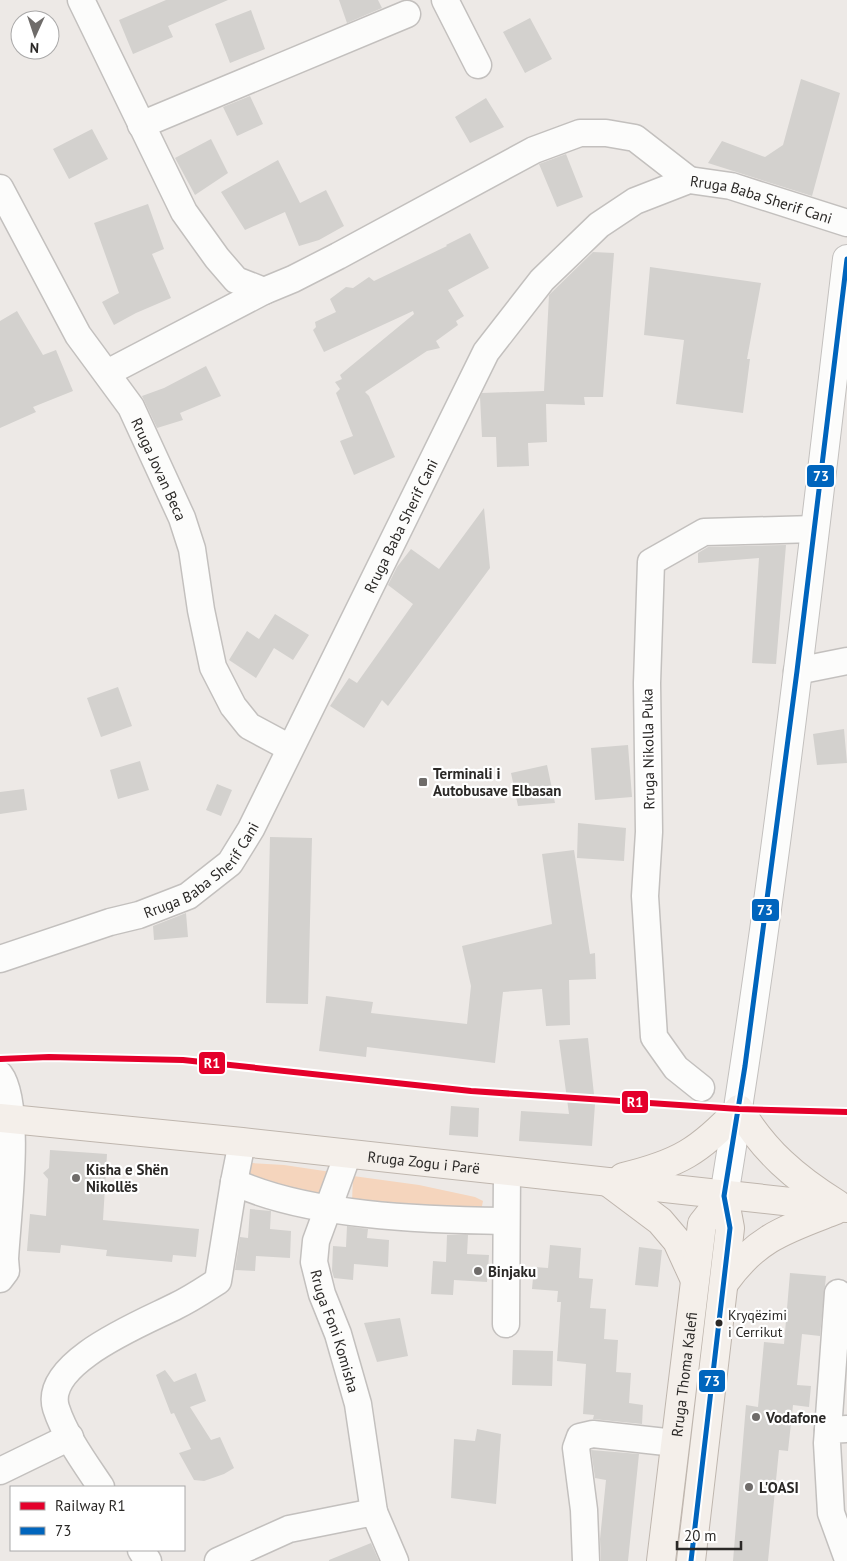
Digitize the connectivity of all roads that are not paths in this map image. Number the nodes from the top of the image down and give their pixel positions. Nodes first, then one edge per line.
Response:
1 (81, 0) edge
2 (445, 0) edge
3 (407, 14) dead end
4 (478, 65) dead end
5 (141, 125) junction
6 (689, 180) junction
7 (0, 188) edge
8 (847, 223) edge
9 (847, 259) edge
10 (264, 291) junction
11 (107, 373) junction
12 (815, 529) junction
13 (847, 661) edge
14 (797, 671) junction
15 (290, 748) junction
16 (0, 959) edge
17 (0, 1075) edge
18 (701, 1088) dead end
19 (738, 1109) junction
20 (6, 1119) edge
21 (242, 1142) junction
22 (348, 1154) junction
23 (507, 1171) junction
24 (607, 1181) junction
25 (234, 1182) junction
26 (724, 1196) junction
27 (329, 1208) junction
28 (845, 1208) edge
29 (505, 1221) junction
30 (694, 1278) junction
31 (0, 1279) edge
32 (725, 1282) junction
33 (838, 1293) dead end
34 (506, 1324) dead end
35 (838, 1430) edge
36 (70, 1437) junction
37 (675, 1443) junction
38 (0, 1471) edge
39 (100, 1486) edge
40 (374, 1512) junction
41 (847, 1557) edge
42 (218, 1561) edge
43 (395, 1561) edge
44 (586, 1561) edge
45 (661, 1561) edge
46 (691, 1561) edge

1 - 5 street
2 - 4 street
3 - 5 street
5 - 10 street
6 - 8 street, Rruga Baba Sherif Cani
6 - 10 street
6 - 15 street, Rruga Baba Sherif Cani
7 - 11 street, Rruga Jovan Beca
9 - 12 main road, Rruga Thoma Kalefi
10 - 11 street
11 - 15 street, Rruga Jovan Beca
12 - 14 main road, Rruga Thoma Kalefi
12 - 18 street, Rruga Nikolla Puka
13 - 14 street
14 - 19 main road, Rruga Thoma Kalefi
15 - 16 street, Rruga Baba Sherif Cani
17 - 20 street
19 - 24 main road
19 - 26 main road, Rruga Thoma Kalefi
19 - 28 main road
20 - 21 main road, Rruga Zogu i Parë
20 - 31 street
21 - 22 main road, Rruga Zogu i Parë
21 - 25 street
22 - 23 main road, Rruga Zogu i Parë
22 - 27 street, Rruga Foni Komisha
23 - 24 main road, Rruga Zogu i Parë
23 - 29 street
24 - 26 main road, Rruga Zogu i Parë
24 - 30 main road
25 - 27 street
25 - 36 street
26 - 28 main road, Rruga Zogu i Parë
26 - 30 main road, Rruga Thoma Kalefi
26 - 32 main road, Rruga Thoma Kalefi
27 - 29 street
27 - 40 street, Rruga Foni Komisha
28 - 32 main road
29 - 34 street
30 - 37 main road, Rruga Thoma Kalefi
32 - 46 main road, Rruga Thoma Kalefi
33 - 35 street
35 - 41 street
36 - 38 street
36 - 39 street
37 - 44 street
37 - 45 main road, Rruga Thoma Kalefi
40 - 42 street
40 - 43 street, Rruga Foni Komisha

